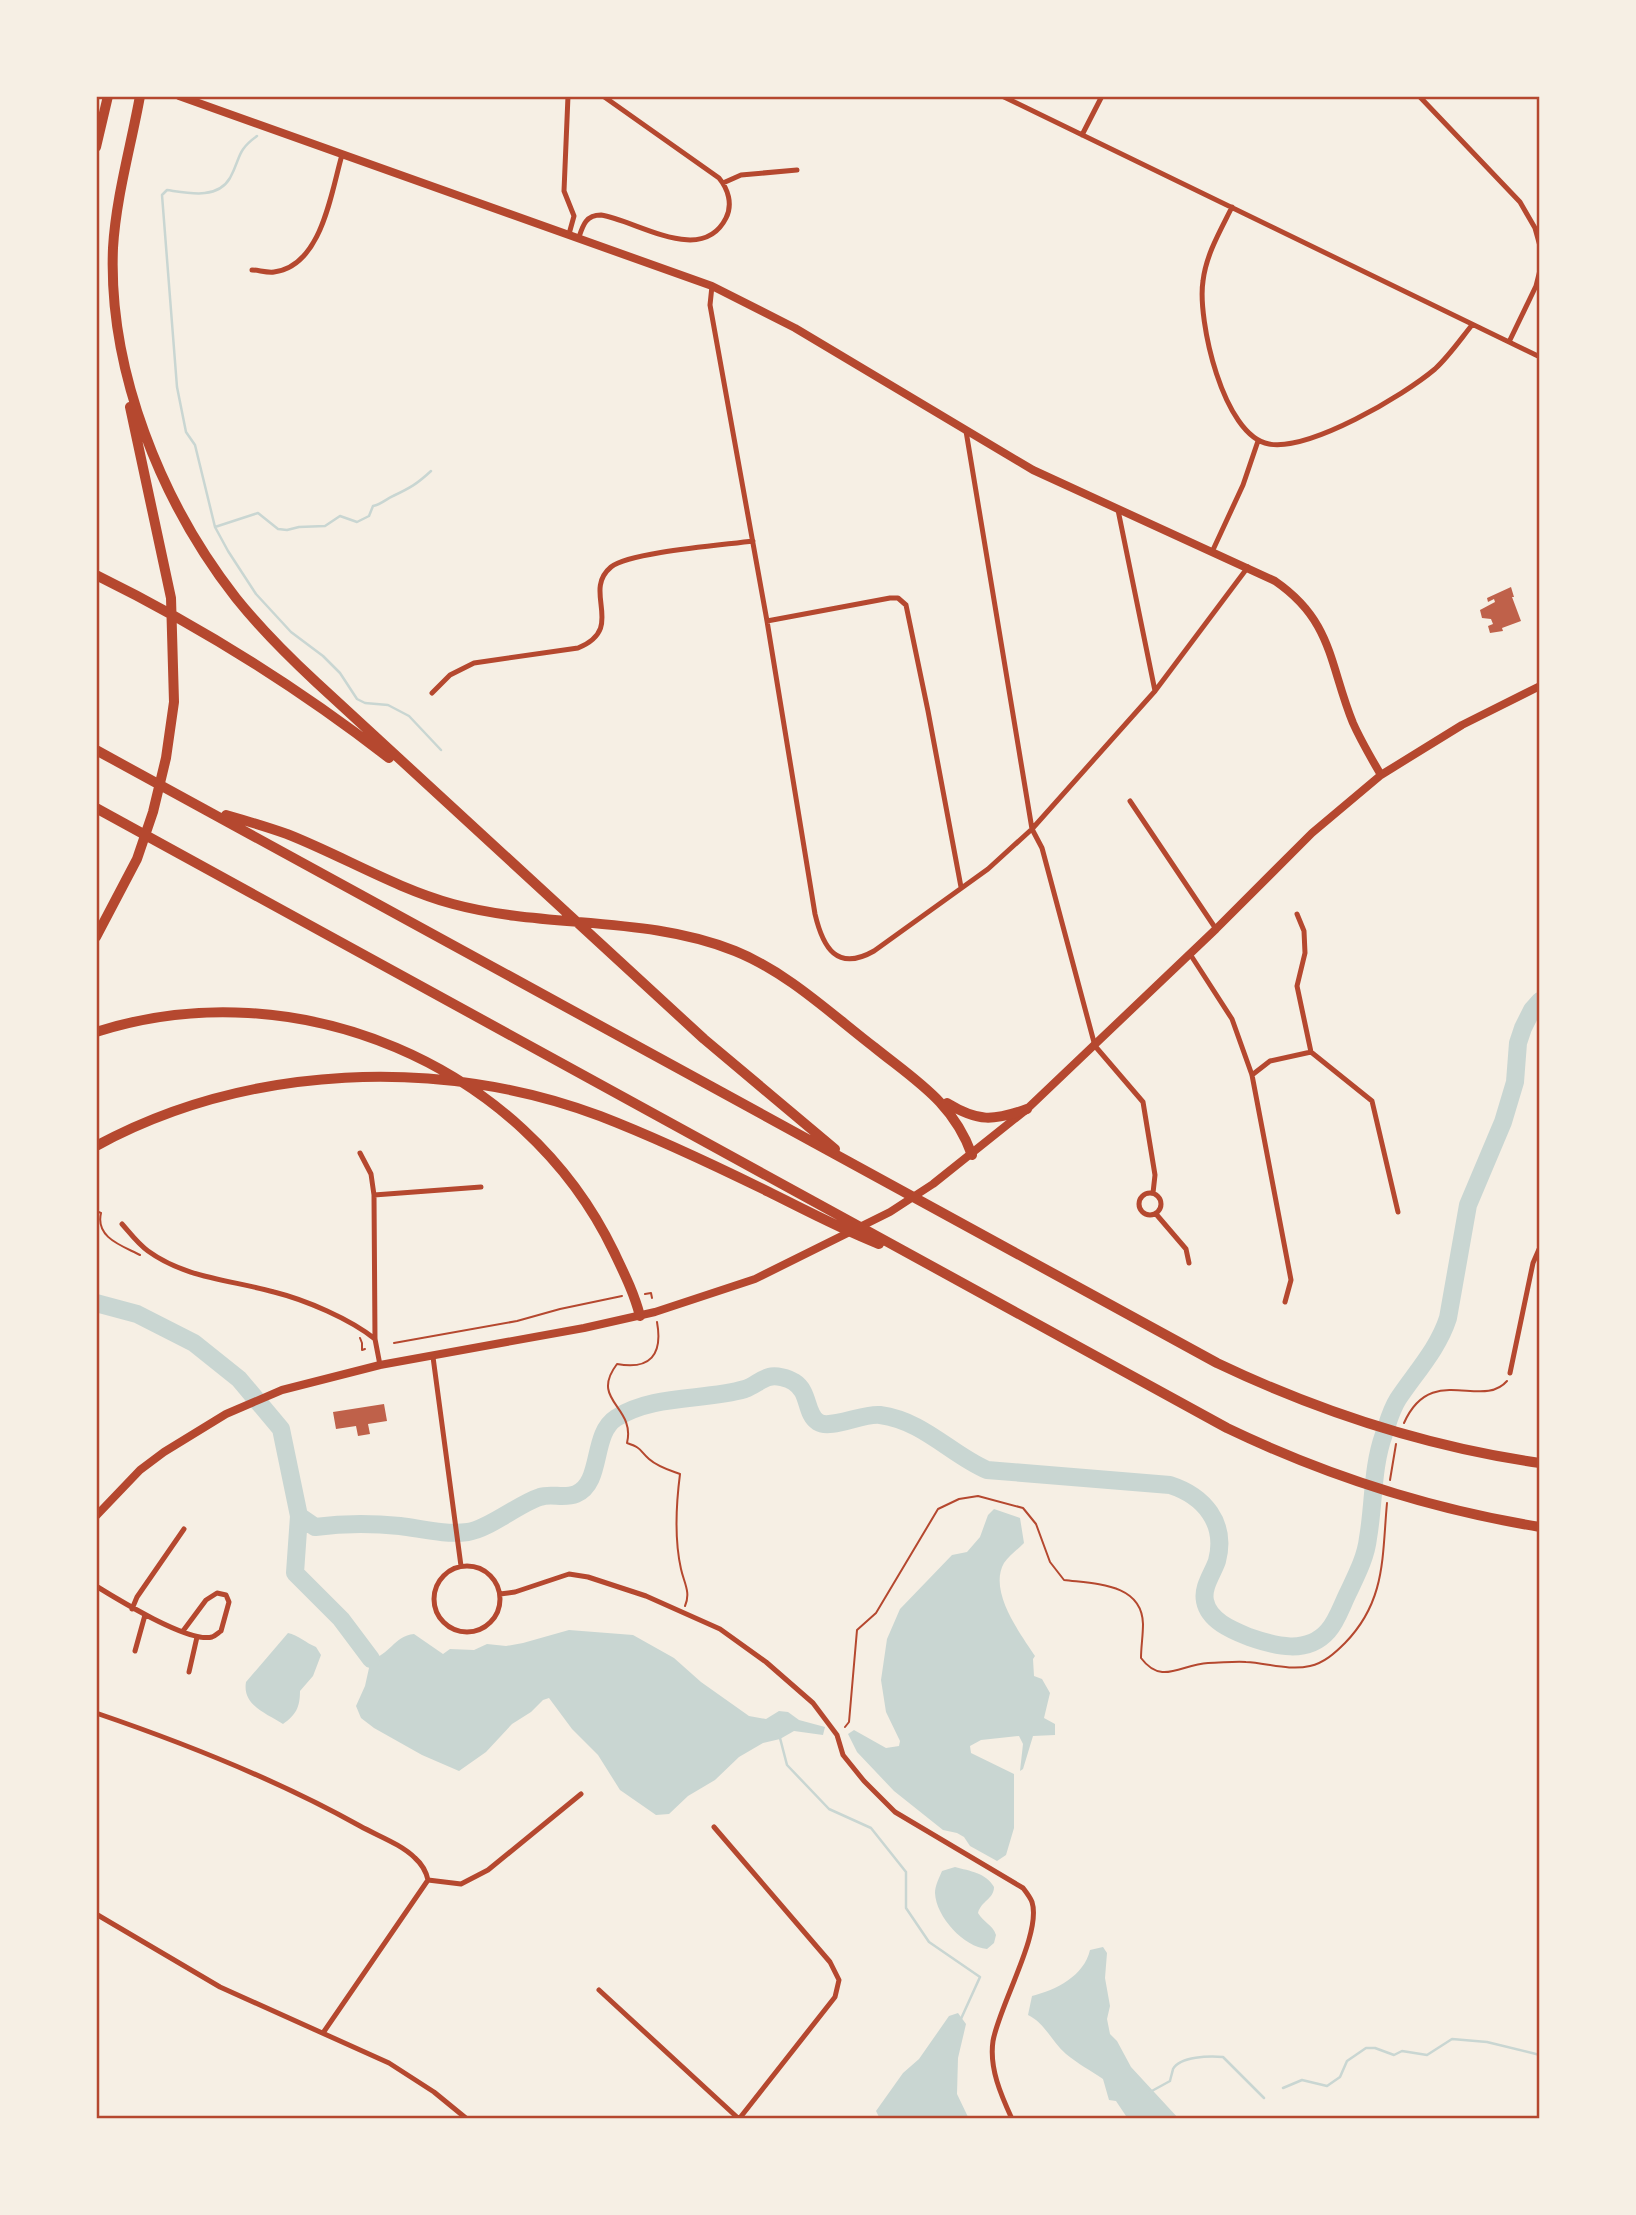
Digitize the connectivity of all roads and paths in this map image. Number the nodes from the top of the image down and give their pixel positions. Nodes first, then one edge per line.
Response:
1 (140, 96) edge
2 (179, 96) edge
3 (568, 96) edge
4 (603, 96) edge
5 (1002, 96) edge
6 (1102, 96) edge
7 (1419, 96) edge
8 (107, 98) edge
9 (1082, 135) junction
10 (96, 147) edge
11 (342, 155) junction
12 (797, 170) dead end
13 (723, 183) junction
14 (1232, 207) junction
15 (569, 234) junction
16 (579, 237) junction
17 (1540, 246) edge
18 (252, 270) dead end
19 (1540, 270) edge
20 (712, 286) junction
21 (1472, 325) junction
22 (119, 342) junction
23 (1509, 342) junction
24 (1540, 356) edge
25 (966, 431) junction
26 (1258, 441) junction
27 (1118, 510) junction
28 (752, 541) junction
29 (1212, 552) junction
30 (1248, 567) junction
31 (96, 575) edge
32 (766, 621) junction
33 (1540, 686) edge
34 (1155, 691) junction
35 (432, 693) dead end
36 (96, 750) edge
37 (1381, 775) junction
38 (1130, 801) dead end
39 (201, 806) junction
40 (96, 808) edge
41 (472, 826) junction
42 (1032, 829) junction
43 (961, 887) junction
44 (1297, 914) dead end
45 (1216, 929) junction
46 (96, 937) edge
47 (1190, 954) junction
48 (96, 1032) edge
49 (1095, 1046) junction
50 (1311, 1052) junction
51 (1252, 1075) junction
52 (927, 1090) junction
53 (1027, 1109) junction
54 (96, 1146) edge
55 (360, 1153) dead end
56 (972, 1155) junction
57 (856, 1166) junction
58 (481, 1187) dead end
59 (1153, 1193) junction
60 (374, 1195) junction
61 (96, 1211) edge
62 (1398, 1212) dead end
63 (101, 1213) dead end
64 (1156, 1214) junction
65 (122, 1224) dead end
66 (1540, 1247) edge
67 (913, 1256) junction
68 (1189, 1264) dead end
69 (637, 1295) dead end
70 (623, 1296) dead end
71 (652, 1298) dead end
72 (1285, 1302) dead end
73 (640, 1316) junction
74 (657, 1321) dead end
75 (375, 1339) junction
76 (394, 1343) dead end
77 (433, 1357) junction
78 (380, 1365) junction
79 (1510, 1373) joint
80 (1402, 1429) dead end
81 (1397, 1440) dead end
82 (1540, 1463) edge
83 (1389, 1490) dead end
84 (1387, 1503) dead end
85 (96, 1516) edge
86 (1540, 1527) edge
87 (184, 1529) dead end
88 (461, 1566) junction
89 (96, 1586) edge
90 (500, 1594) junction
91 (132, 1609) junction
92 (683, 1612) junction
93 (145, 1615) junction
94 (183, 1631) junction
95 (197, 1637) junction
96 (135, 1651) dead end
97 (189, 1672) dead end
98 (96, 1713) edge
99 (845, 1727) dead end
100 (581, 1794) dead end
101 (714, 1827) dead end
102 (428, 1880) junction
103 (96, 1914) edge
104 (599, 1990) dead end
105 (323, 2033) junction
106 (467, 2119) edge
107 (739, 2119) edge
108 (1012, 2119) edge

1 - 22 highway
2 - 11 main road
3 - 15 street
4 - 13 street
5 - 9 street
6 - 9 street
7 - 17 street
8 - 10 highway
9 - 14 street
11 - 15 main road
11 - 18 street
12 - 13 street
13 - 16 street
14 - 21 street
14 - 26 street
15 - 16 main road
16 - 20 main road
19 - 23 street
20 - 25 main road
20 - 28 street
21 - 23 street
21 - 26 street
22 - 41 highway
22 - 46 highway
23 - 24 street
25 - 27 main road
25 - 42 street
26 - 29 street
27 - 29 main road
27 - 34 street
28 - 32 street
28 - 35 street
29 - 30 main road
30 - 34 street
30 - 37 main road
31 - 41 highway
32 - 43 street
32 - 43 street
33 - 37 main road
34 - 42 street
36 - 39 highway
37 - 45 main road
38 - 45 street
39 - 52 highway
39 - 57 highway
40 - 67 highway
41 - 57 highway
42 - 43 street
42 - 49 street
44 - 50 street
45 - 47 main road
47 - 49 main road
47 - 51 street
48 - 73 highway
49 - 53 main road
49 - 59 street
50 - 51 street
50 - 62 street
51 - 72 street
52 - 53 highway
52 - 56 highway
53 - 56 main road
54 - 67 highway
55 - 60 street
56 - 73 main road
57 - 82 highway
58 - 60 street
59 - 64 street
59 - 64 street
60 - 75 street
61 - 63 path
64 - 68 street
65 - 75 street
66 - 79 street
67 - 86 highway
69 - 71 path
70 - 76 path
73 - 77 main road
74 - 92 path
75 - 78 street
77 - 78 main road
77 - 88 street
78 - 85 main road
79 - 80 path
81 - 83 path
84 - 99 path
87 - 91 street
88 - 90 street
88 - 90 street
89 - 91 street
90 - 92 street
91 - 93 street
92 - 108 street
93 - 94 street
93 - 96 street
94 - 95 street
94 - 95 street
95 - 97 street
98 - 102 street
100 - 102 street
101 - 107 street
102 - 105 street
103 - 105 street
104 - 107 street
105 - 106 street

